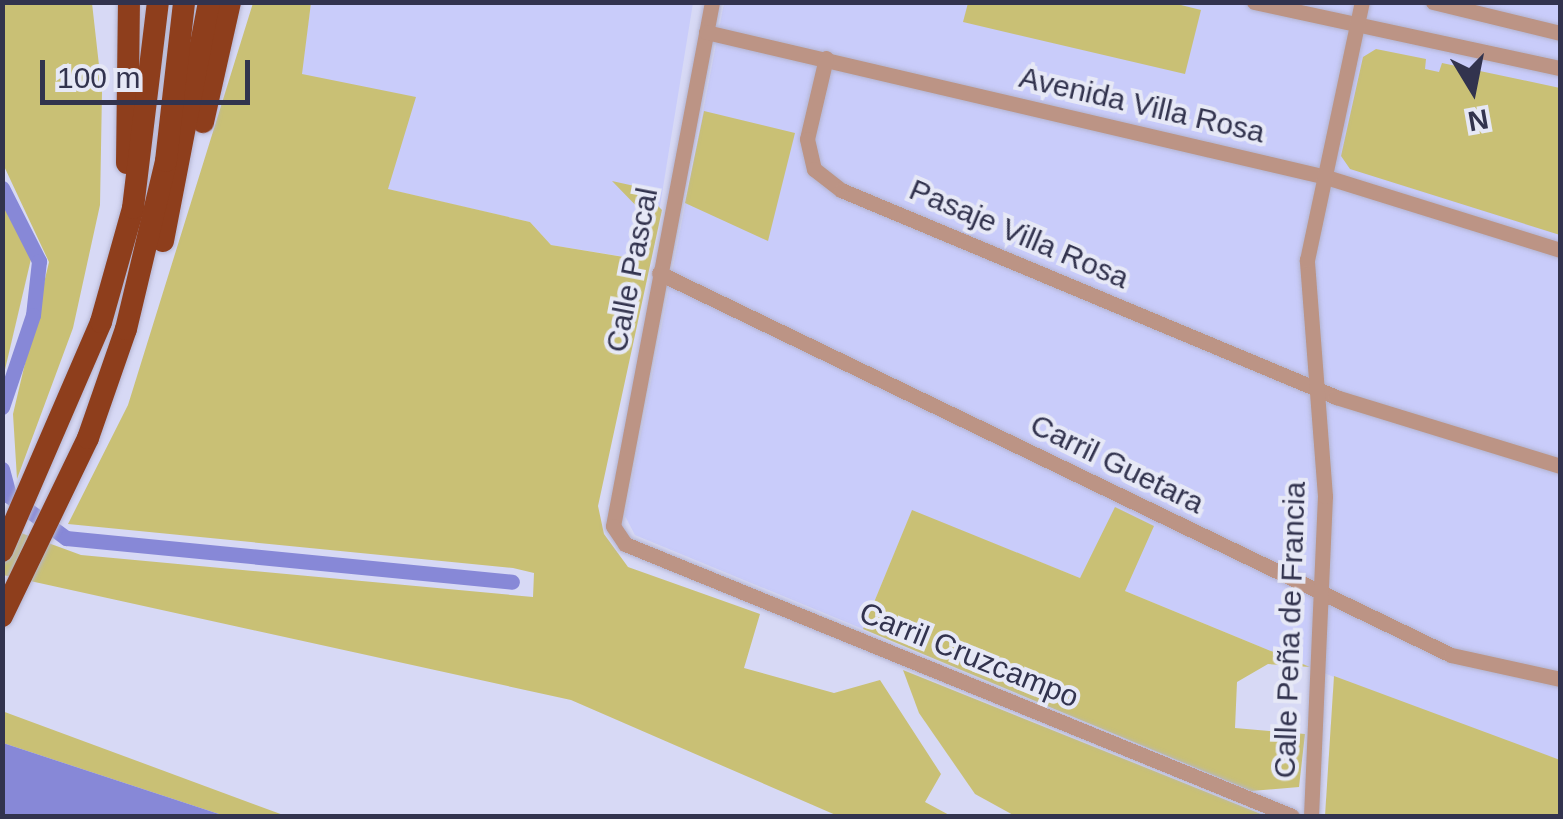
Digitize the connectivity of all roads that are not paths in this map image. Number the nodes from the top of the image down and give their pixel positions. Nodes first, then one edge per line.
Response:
1 (120, 2) edge
2 (129, 2) edge
3 (158, 2) edge
4 (184, 2) edge
5 (209, 2) edge
6 (230, 2) edge
7 (712, 2) edge
8 (1254, 2) edge
9 (1362, 2) edge
10 (1433, 2) edge
11 (1481, 8) edge
12 (1357, 26) junction
13 (706, 32) junction
14 (1560, 34) edge
15 (130, 56) junction
16 (826, 58) junction
17 (1560, 68) edge
18 (1326, 176) junction
19 (180, 186) junction
20 (1560, 250) edge
21 (120, 256) junction
22 (141, 272) junction
23 (659, 272) junction
24 (1313, 386) junction
25 (1560, 466) edge
26 (626, 544) joint
27 (2, 551) edge
28 (1321, 592) junction
29 (2, 616) edge
30 (1560, 679) edge
31 (1292, 816) edge
32 (1311, 816) edge

1 - 15 highway
2 - 15 highway
3 - 21 highway
4 - 22 highway
5 - 19 highway
6 - 19 highway
7 - 13 street, Calle Pascal
8 - 12 street
9 - 12 street, Calle Peña de Francia
10 - 11 street
11 - 14 street
12 - 17 street
12 - 18 street, Calle Peña de Francia
13 - 16 street, Avenida Villa Rosa
13 - 23 street, Calle Pascal
15 - 21 highway
16 - 18 street, Avenida Villa Rosa
16 - 24 street, Pasaje Villa Rosa
18 - 20 street, Avenida Villa Rosa
18 - 24 street, Calle Peña de Francia
19 - 22 highway
21 - 27 highway
22 - 29 highway
23 - 26 street, Calle Pascal
23 - 28 street, Carril Guetara
24 - 25 street, Pasaje Villa Rosa
24 - 28 street, Calle Peña de Francia
26 - 31 street, Carril Cruzcampo
28 - 30 street, Carril Guetara
28 - 32 street, Calle Peña de Francia

